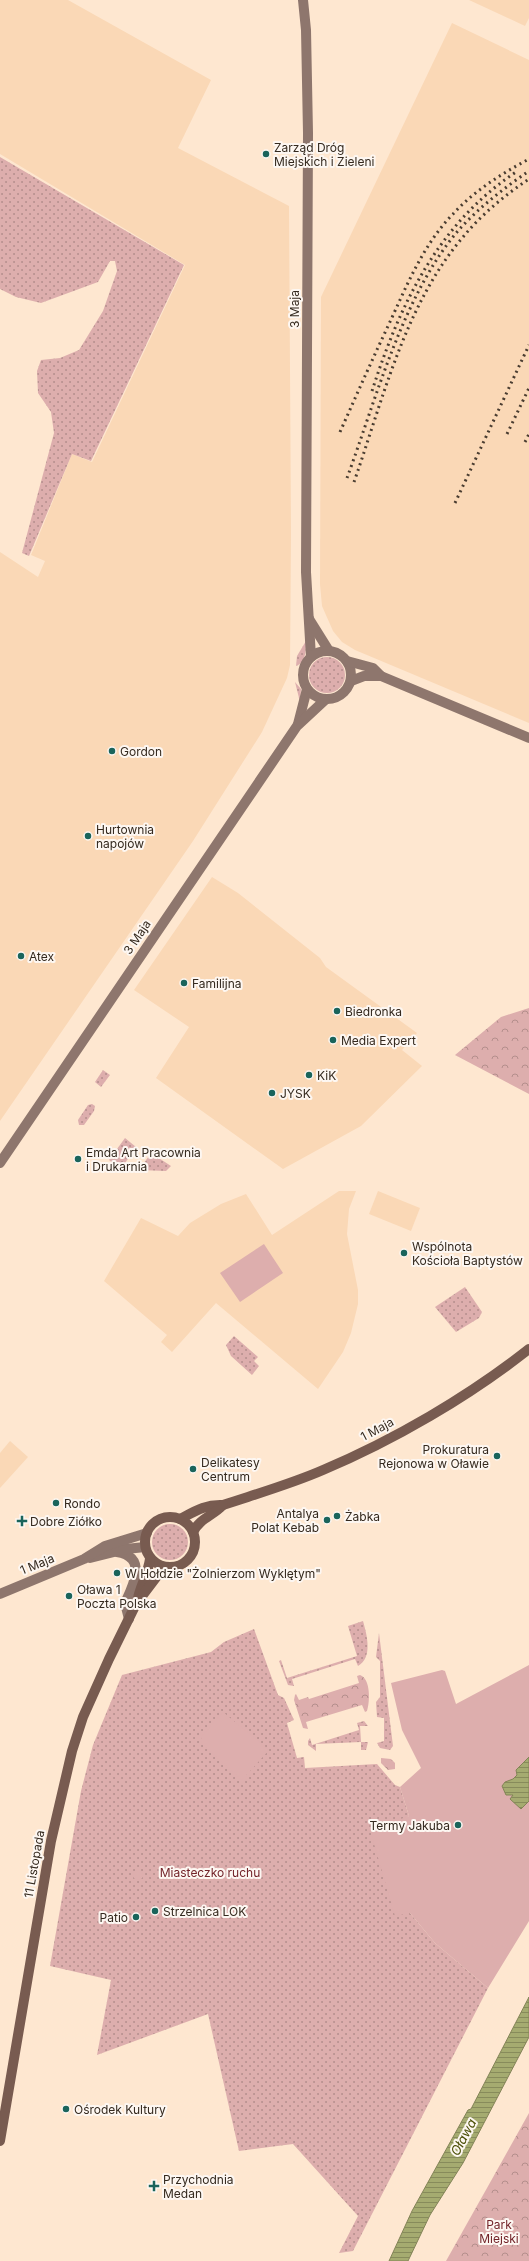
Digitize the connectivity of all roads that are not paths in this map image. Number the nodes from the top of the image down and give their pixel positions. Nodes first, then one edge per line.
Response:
1 (304, 0) edge
2 (308, 617) junction
3 (330, 651) junction
4 (311, 657) junction
5 (347, 661) junction
6 (381, 676) junction
7 (351, 681) junction
8 (307, 689) junction
9 (325, 700) junction
10 (297, 726) junction
11 (529, 738) edge
12 (0, 1162) edge
13 (529, 1349) edge
14 (223, 1505) junction
15 (180, 1519) junction
16 (193, 1532) junction
17 (147, 1533) junction
18 (145, 1547) junction
19 (117, 1552) junction
20 (84, 1558) junction
21 (150, 1559) junction
22 (164, 1567) junction
23 (0, 1594) edge
24 (136, 1604) junction
25 (129, 1619) junction
26 (0, 2141) edge

1 - 2 street, 3 Maja
2 - 3 street
2 - 4 street, 3 Maja
3 - 4 street
3 - 5 street
4 - 8 street
5 - 6 street
5 - 7 street
6 - 7 street
6 - 11 street
7 - 9 street
8 - 9 street
8 - 10 street, 3 Maja
9 - 10 street, 3 Maja
10 - 12 street, 3 Maja
13 - 14 main road, 1 Maja
14 - 15 main road, 1 Maja
14 - 16 main road, 1 Maja
15 - 16 main road
15 - 17 main road
16 - 22 main road
17 - 18 main road
17 - 20 street, 1 Maja
18 - 19 street, 1 Maja
18 - 21 main road
19 - 20 street, 1 Maja
19 - 25 street
20 - 23 street, 1 Maja
21 - 22 main road
21 - 24 main road, 11 Listopada
22 - 24 main road, 11 Listopada
24 - 25 main road, 11 Listopada
25 - 26 main road, 11 Listopada

